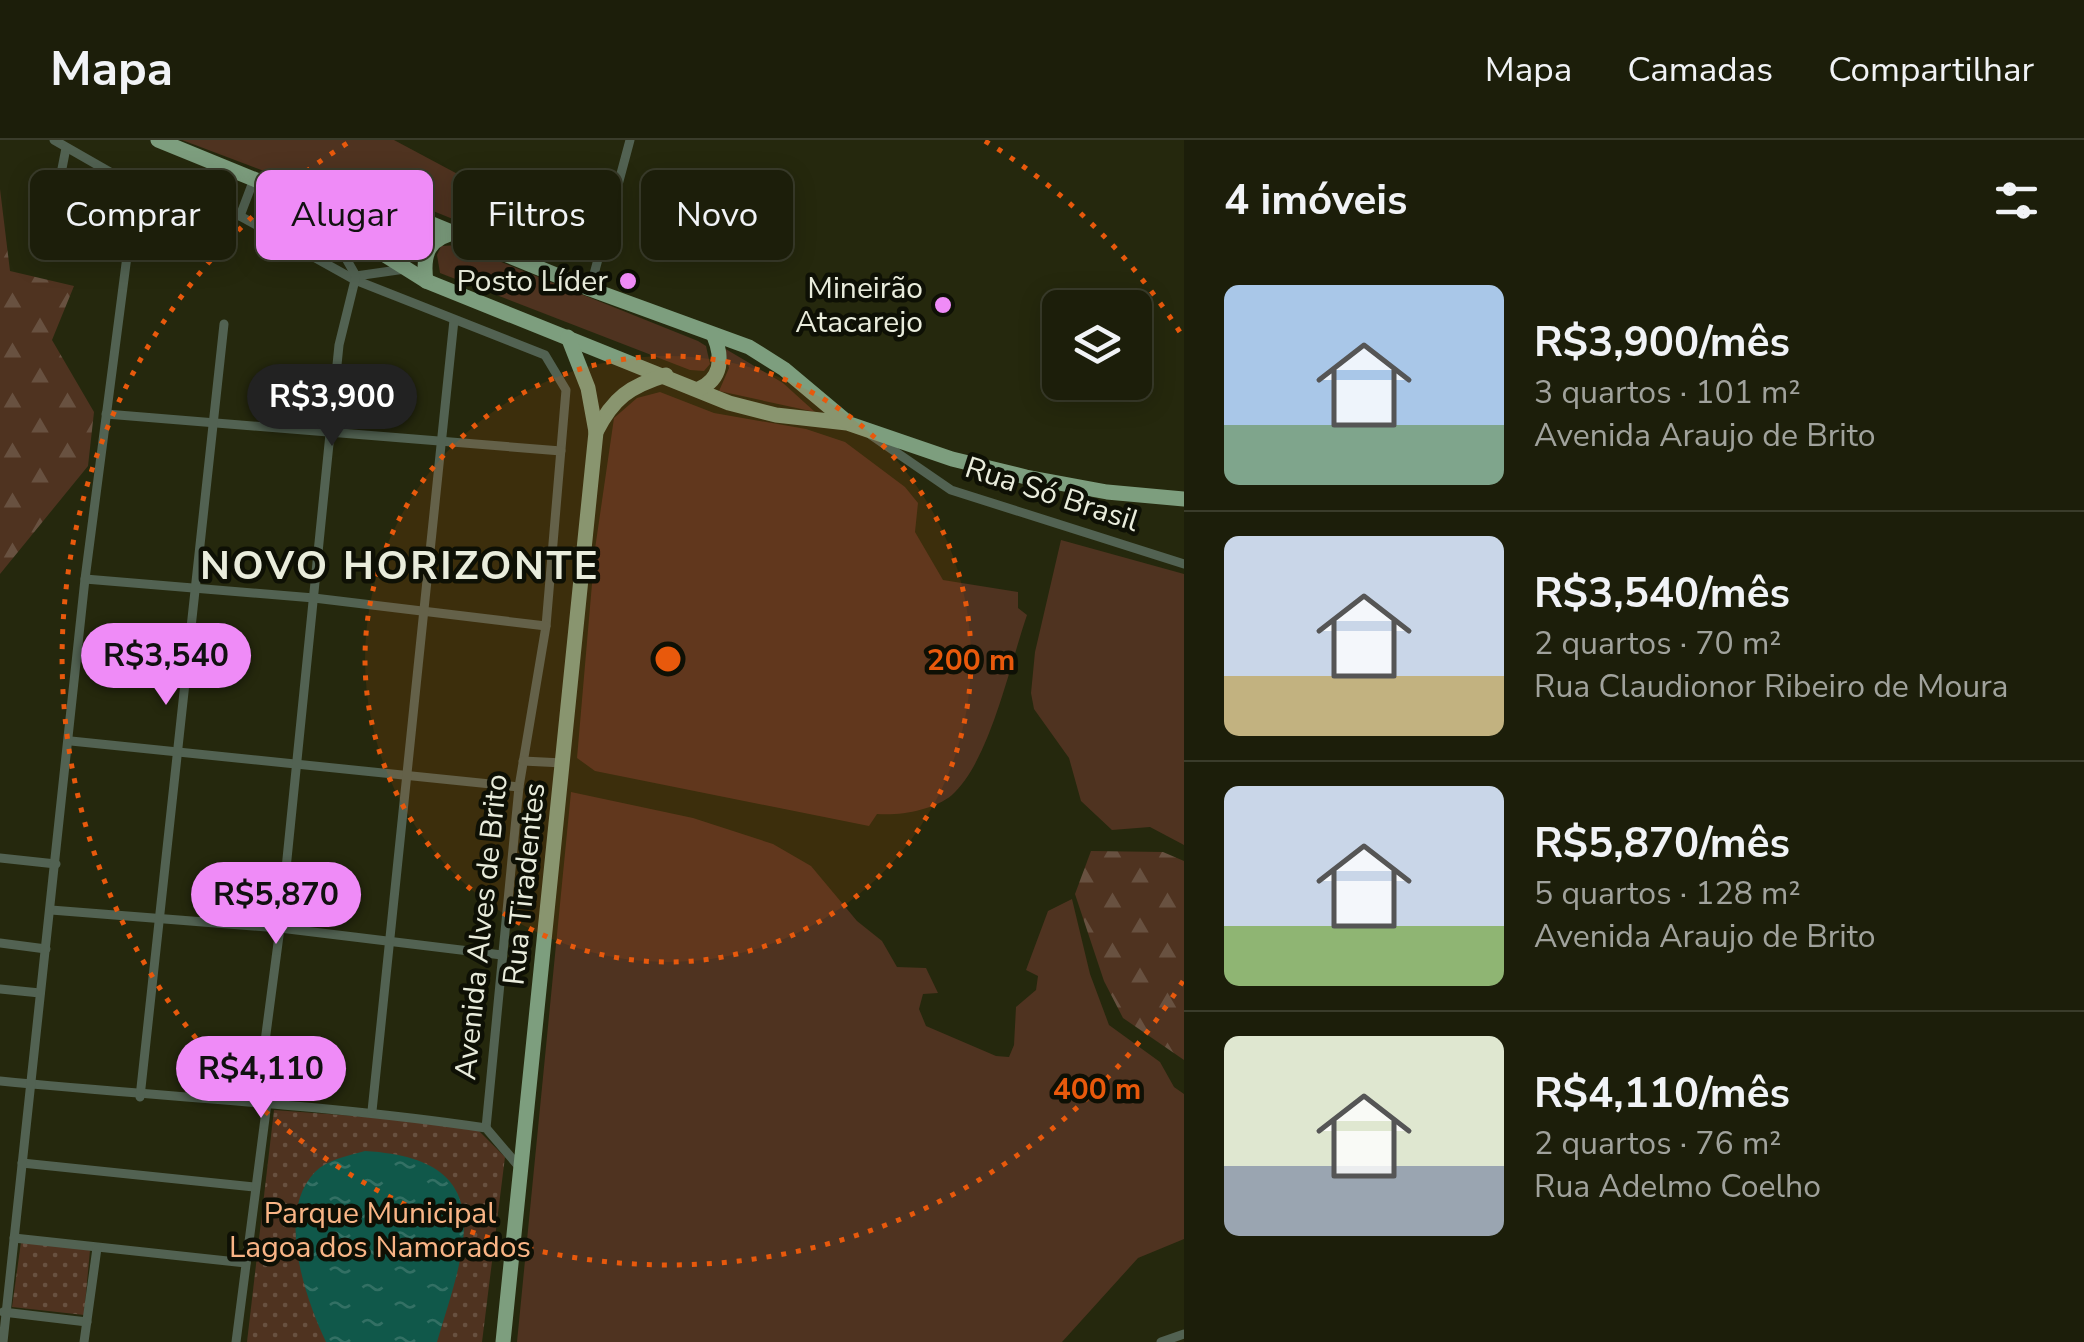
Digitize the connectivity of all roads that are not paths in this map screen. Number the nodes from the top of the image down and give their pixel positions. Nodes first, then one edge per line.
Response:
1 (54, 140) edge
2 (158, 140) edge
3 (630, 140) edge
4 (66, 148) junction
5 (219, 164) junction
6 (62, 170) edge
7 (105, 170) edge
8 (218, 170) edge
9 (254, 179) joint
10 (236, 215) edge
11 (240, 216) junction
12 (453, 234) edge
13 (126, 260) edge
14 (346, 260) edge
15 (389, 260) edge
16 (523, 260) edge
17 (405, 270) junction
18 (356, 278) junction
19 (426, 281) junction
20 (590, 289) junction
21 (454, 320) junction
22 (224, 324) dead end
23 (714, 336) junction
24 (568, 337) junction
25 (666, 376) junction
26 (699, 389) junction
27 (106, 414) junction
28 (213, 420) junction
29 (854, 425) junction
30 (331, 430) junction
31 (596, 432) junction
32 (440, 439) junction
33 (561, 452) junction
34 (1184, 499) edge
35 (1184, 564) edge
36 (85, 579) junction
37 (197, 587) junction
38 (314, 598) junction
39 (423, 610) junction
40 (546, 626) junction
41 (71, 741) junction
42 (181, 754) junction
43 (523, 761) junction
44 (563, 763) junction
45 (297, 766) junction
46 (408, 776) junction
47 (519, 787) junction
48 (0, 858) edge
49 (56, 864) junction
50 (50, 910) junction
51 (161, 918) junction
52 (280, 928) junction
53 (0, 943) edge
54 (390, 944) junction
55 (46, 948) junction
56 (502, 956) junction
57 (0, 989) edge
58 (40, 993) junction
59 (0, 1082) edge
60 (32, 1085) junction
61 (140, 1096) junction
62 (262, 1102) junction
63 (372, 1111) junction
64 (486, 1128) junction
65 (22, 1163) junction
66 (521, 1169) junction
67 (254, 1187) junction
68 (14, 1238) junction
69 (97, 1248) junction
70 (246, 1262) junction
71 (3, 1312) edge
72 (87, 1322) junction
73 (1184, 1334) edge
74 (3, 1342) edge
75 (84, 1342) edge
76 (236, 1342) edge
77 (503, 1342) edge
78 (1161, 1342) edge

1 - 4 street, Avenida Alves de Brito
2 - 5 main road
3 - 20 street
4 - 6 street
4 - 7 street, Avenida Alves de Brito
5 - 8 street
5 - 9 main road
9 - 11 street
10 - 11 street, Avenida Alves de Brito
11 - 18 street, Avenida Alves de Brito
12 - 19 main road
13 - 27 street
14 - 18 street
15 - 17 main road
16 - 20 main road
17 - 18 street
17 - 19 main road
18 - 21 street, Avenida Alves de Brito
18 - 30 street
19 - 24 main road
20 - 23 main road
21 - 32 street
21 - 33 street, Avenida Alves de Brito
22 - 28 street
23 - 26 main road
23 - 29 main road
24 - 25 main road
24 - 31 main road, Rua Tiradentes
25 - 26 main road
25 - 31 main road, Rua Tiradentes
26 - 29 main road
27 - 28 street
27 - 36 street
28 - 30 street
28 - 37 street
29 - 34 main road
29 - 35 street, Rua Só Brasil
30 - 32 street
30 - 38 street
31 - 44 main road, Rua Tiradentes
32 - 33 street
32 - 39 street
33 - 40 street, Avenida Alves de Brito
36 - 37 street
36 - 41 street
37 - 38 street
37 - 42 street
38 - 39 street
38 - 45 street
39 - 40 street
39 - 46 street
40 - 43 street, Avenida Alves de Brito
41 - 42 street
41 - 49 street
42 - 45 street
42 - 51 street
43 - 44 street
43 - 47 street, Avenida Alves de Brito
44 - 66 main road, Rua Tiradentes
45 - 46 street
45 - 52 street
46 - 47 street
46 - 54 street
47 - 56 street, Avenida Alves de Brito
48 - 49 street
49 - 50 street
50 - 51 street
50 - 55 street
51 - 52 street
51 - 61 street
52 - 54 street
52 - 62 street
53 - 55 street
54 - 56 street
54 - 63 street
55 - 58 street
56 - 64 street, Avenida Alves de Brito
57 - 58 street
58 - 60 street
59 - 60 street
60 - 61 street
60 - 65 street
61 - 62 street
62 - 63 street
62 - 67 street
63 - 64 street
64 - 66 street
65 - 67 street
65 - 68 street
66 - 77 main road, Rua Tiradentes
67 - 70 street
68 - 69 street
68 - 71 street
69 - 70 street
69 - 72 street
70 - 76 street
71 - 72 street
71 - 74 street
72 - 75 street
73 - 78 street

